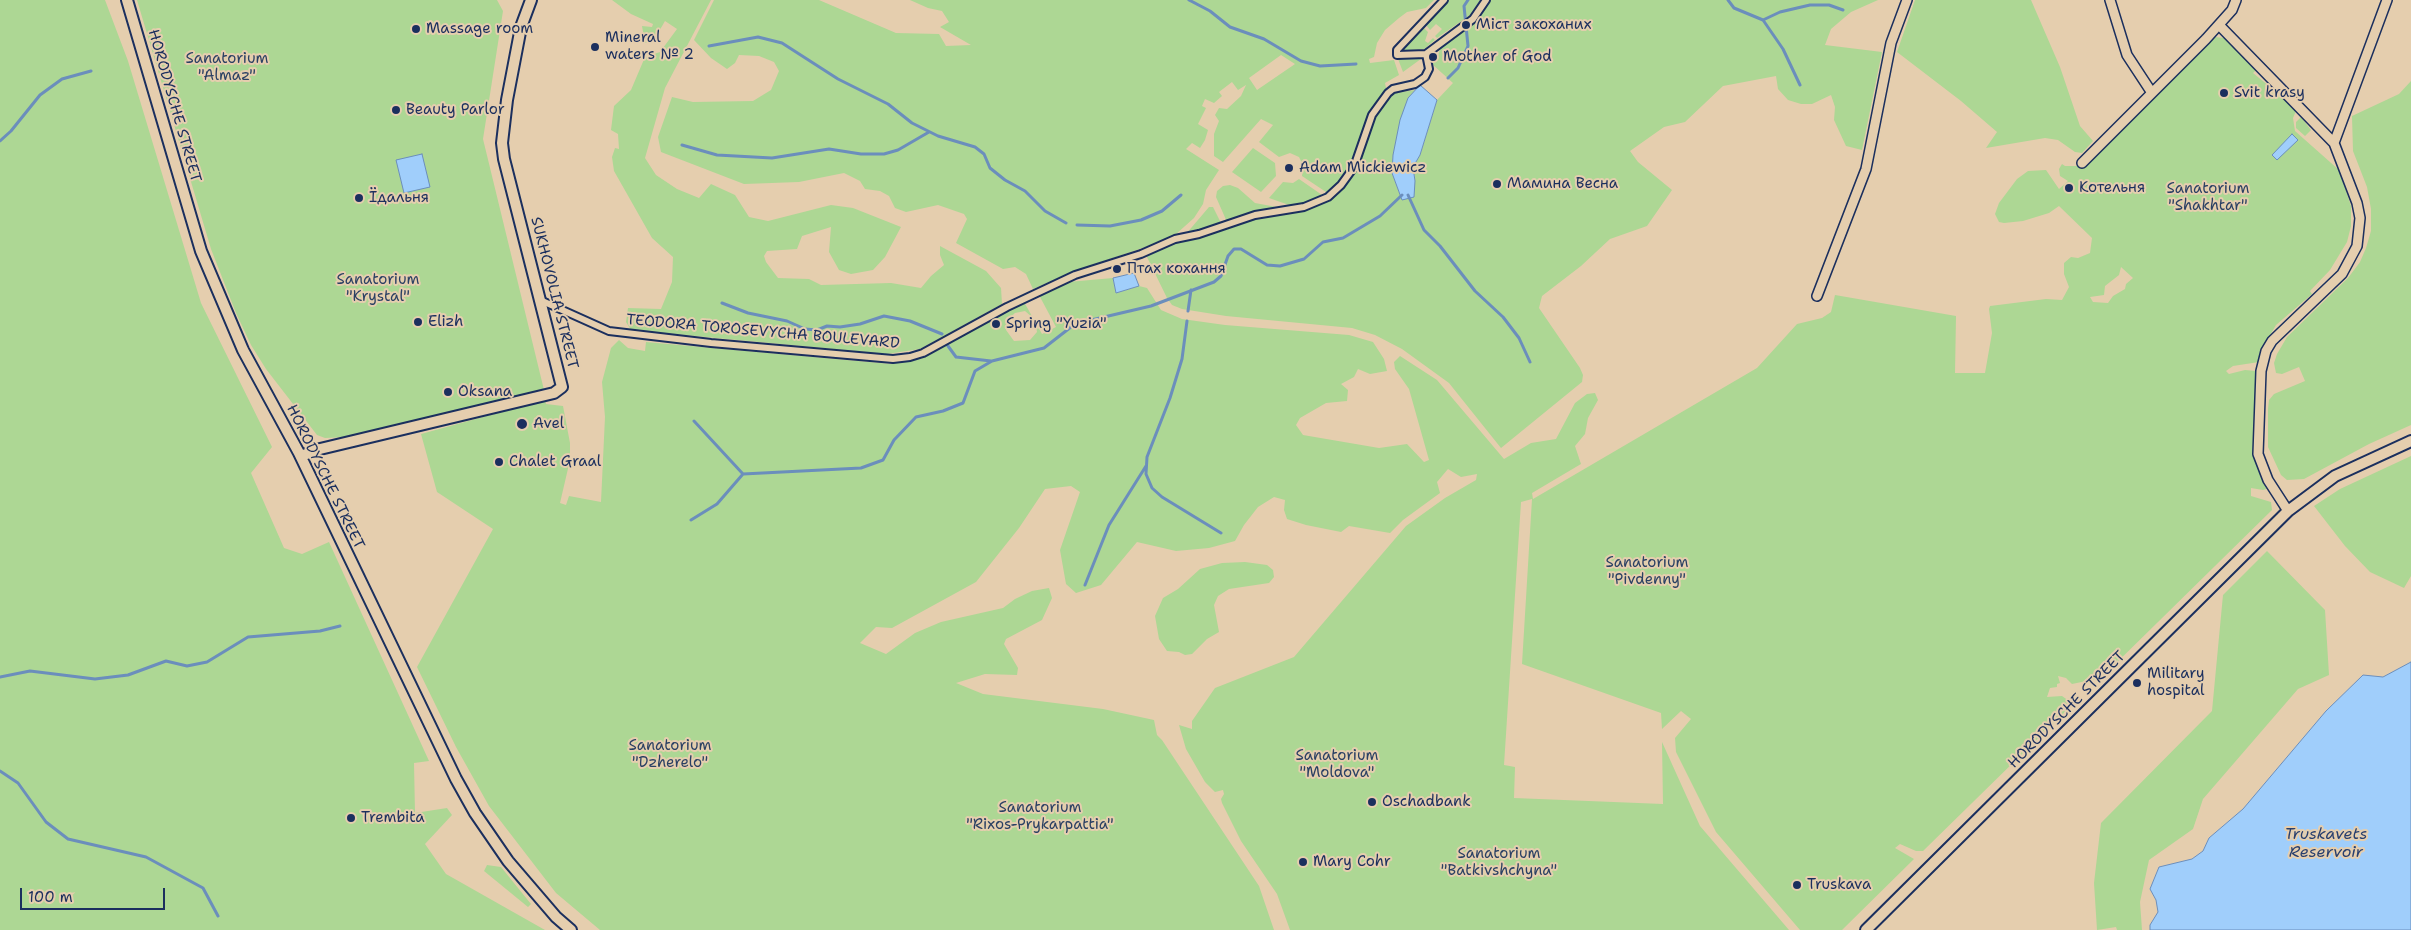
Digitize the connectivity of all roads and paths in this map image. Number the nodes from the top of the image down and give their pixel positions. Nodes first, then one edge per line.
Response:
1 (127, 0) edge
2 (531, 0) edge
3 (1444, 0) edge
4 (1486, 0) edge
5 (1907, 0) edge
6 (2110, 0) edge
7 (2236, 0) edge
8 (2387, 0) edge
9 (2219, 25) junction
10 (1426, 54) junction
11 (2152, 93) junction
12 (2334, 143) junction
13 (2082, 163) dead end
14 (1817, 296) dead end
15 (540, 300) junction
16 (2411, 441) edge
17 (300, 456) junction
18 (2288, 511) junction
19 (571, 930) edge
20 (1866, 930) edge

1 - 17 street, HORODYSCHE STREET
2 - 15 street, SUKHOVOLIA STREET
3 - 10 street
4 - 10 street
5 - 14 street
6 - 11 street
7 - 9 street
8 - 12 street
9 - 11 street
9 - 12 street
10 - 15 street, TEODORA TOROSEVYCHA BOULEVARD
11 - 13 street
12 - 18 street
15 - 17 street, SUKHOVOLIA STREET
16 - 18 street, HORODYSCHE STREET
17 - 19 street, HORODYSCHE STREET
18 - 20 street, HORODYSCHE STREET

